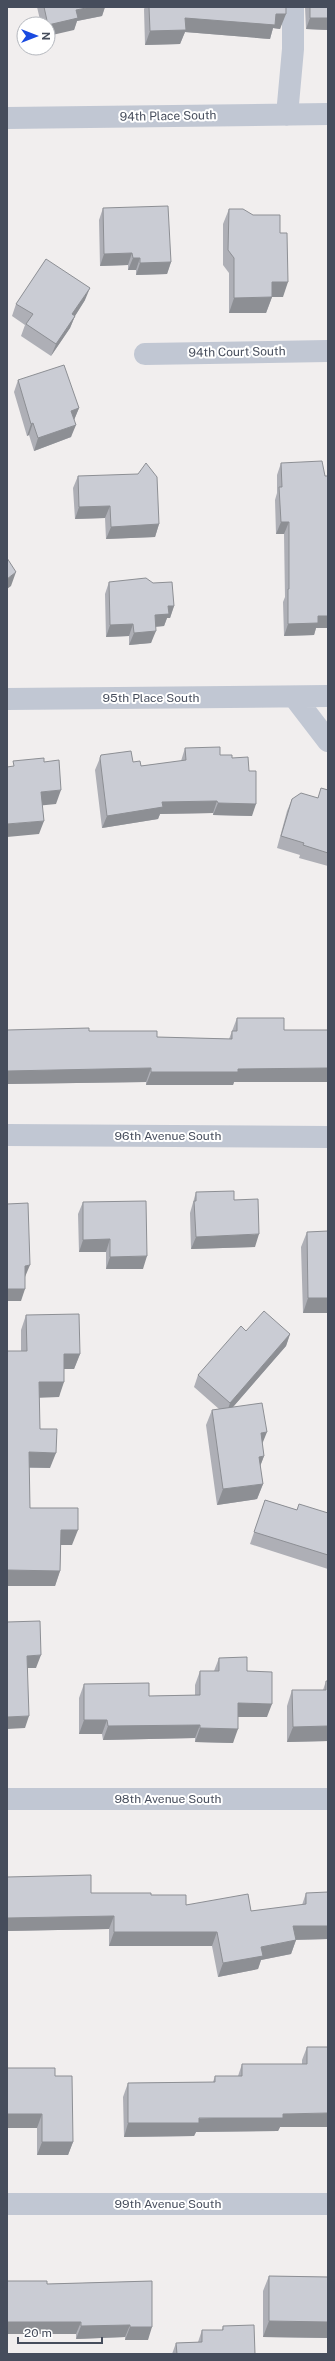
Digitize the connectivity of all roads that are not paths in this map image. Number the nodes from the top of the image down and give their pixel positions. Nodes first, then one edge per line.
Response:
1 (293, 7) edge
2 (328, 114) edge
3 (287, 115) junction
4 (7, 118) edge
5 (328, 351) edge
6 (145, 354) dead end
7 (325, 697) edge
8 (7, 698) edge
9 (295, 698) junction
10 (328, 741) edge
11 (7, 1135) edge
12 (328, 1137) edge
13 (7, 1799) edge
14 (328, 1799) edge
15 (7, 2204) edge
16 (328, 2204) edge

1 - 3 street
2 - 3 street, 94th Place South
3 - 4 street, 94th Place South
5 - 6 street, 94th Court South
7 - 9 street, 95th Place South
8 - 9 street, 95th Place South
9 - 10 street
11 - 12 street, 96th Avenue South
13 - 14 street, 98th Avenue South
15 - 16 street, 99th Avenue South

